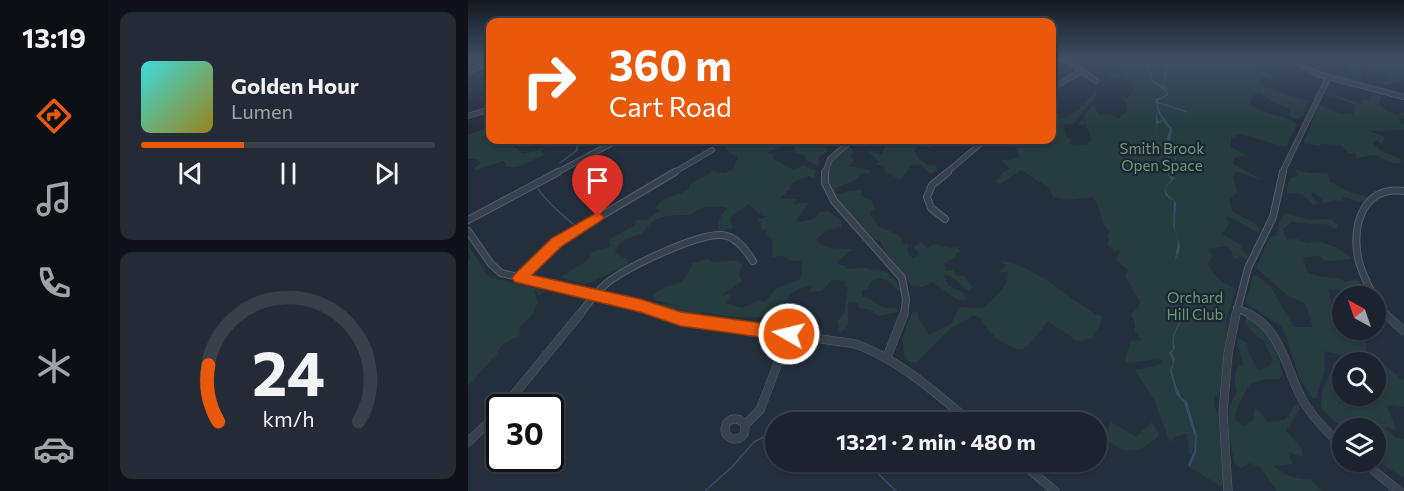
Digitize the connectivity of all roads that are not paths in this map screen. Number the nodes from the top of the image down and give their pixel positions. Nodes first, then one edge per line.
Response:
1 (1326, 82) edge
2 (1349, 82) edge
3 (1404, 98) edge
4 (486, 110) edge
5 (468, 116) edge
6 (610, 144) edge
7 (846, 144) edge
8 (980, 144) edge
9 (712, 150) dead end
10 (1402, 190) edge
11 (945, 219) dead end
12 (468, 220) edge
13 (468, 231) edge
14 (753, 261) dead end
15 (520, 278) junction
16 (1370, 286) edge
17 (596, 295) junction
18 (1237, 308) junction
19 (1386, 316) edge
20 (1404, 331) edge
21 (789, 334) junction
22 (887, 357) junction
23 (515, 394) edge
24 (959, 412) edge
25 (746, 424) dead end
26 (486, 425) edge
27 (1332, 436) edge
28 (468, 442) edge
29 (1032, 472) edge
30 (1375, 472) edge
31 (1055, 491) edge
32 (1228, 491) edge
33 (1399, 491) edge

1 - 18 street
2 - 3 street
4 - 5 street
6 - 12 street
7 - 22 street
8 - 11 street
9 - 15 street
10 - 16 street
13 - 15 street
14 - 17 street
15 - 17 street
17 - 21 street
17 - 23 street
18 - 27 street
18 - 32 street
19 - 20 street
21 - 22 street
21 - 25 street
22 - 24 street
26 - 28 street
29 - 31 street
30 - 33 street

